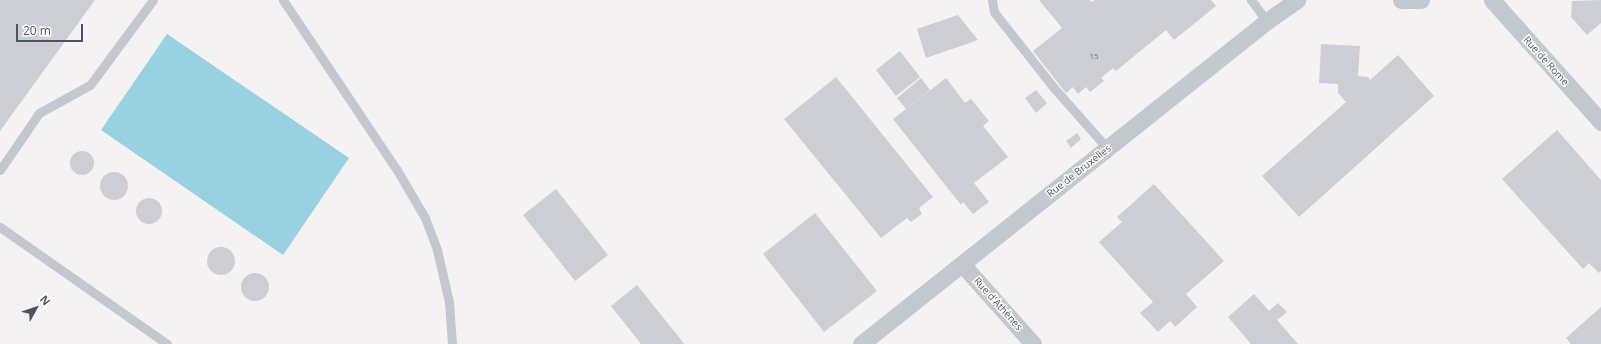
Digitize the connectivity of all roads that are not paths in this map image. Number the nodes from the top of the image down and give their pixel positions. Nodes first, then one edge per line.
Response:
1 (153, 0) edge
2 (283, 0) edge
3 (992, 0) edge
4 (1251, 0) edge
5 (1298, 0) edge
6 (1401, 0) edge
7 (1422, 0) edge
8 (1492, 0) edge
9 (1267, 21) junction
10 (1601, 122) edge
11 (1108, 149) junction
12 (0, 170) edge
13 (0, 227) edge
14 (962, 264) junction
15 (167, 344) edge
16 (452, 344) edge
17 (861, 344) edge
18 (1033, 344) edge

1 - 12 lane
2 - 16 lane
3 - 11 lane
4 - 9 lane
5 - 9 street, Rue de Bruxelles
6 - 7 street
8 - 10 street, Rue de Rome
9 - 11 street, Rue de Bruxelles
11 - 14 street, Rue de Bruxelles
13 - 15 lane
14 - 17 street, Rue de Bruxelles
14 - 18 street, Rue d'Athènes

